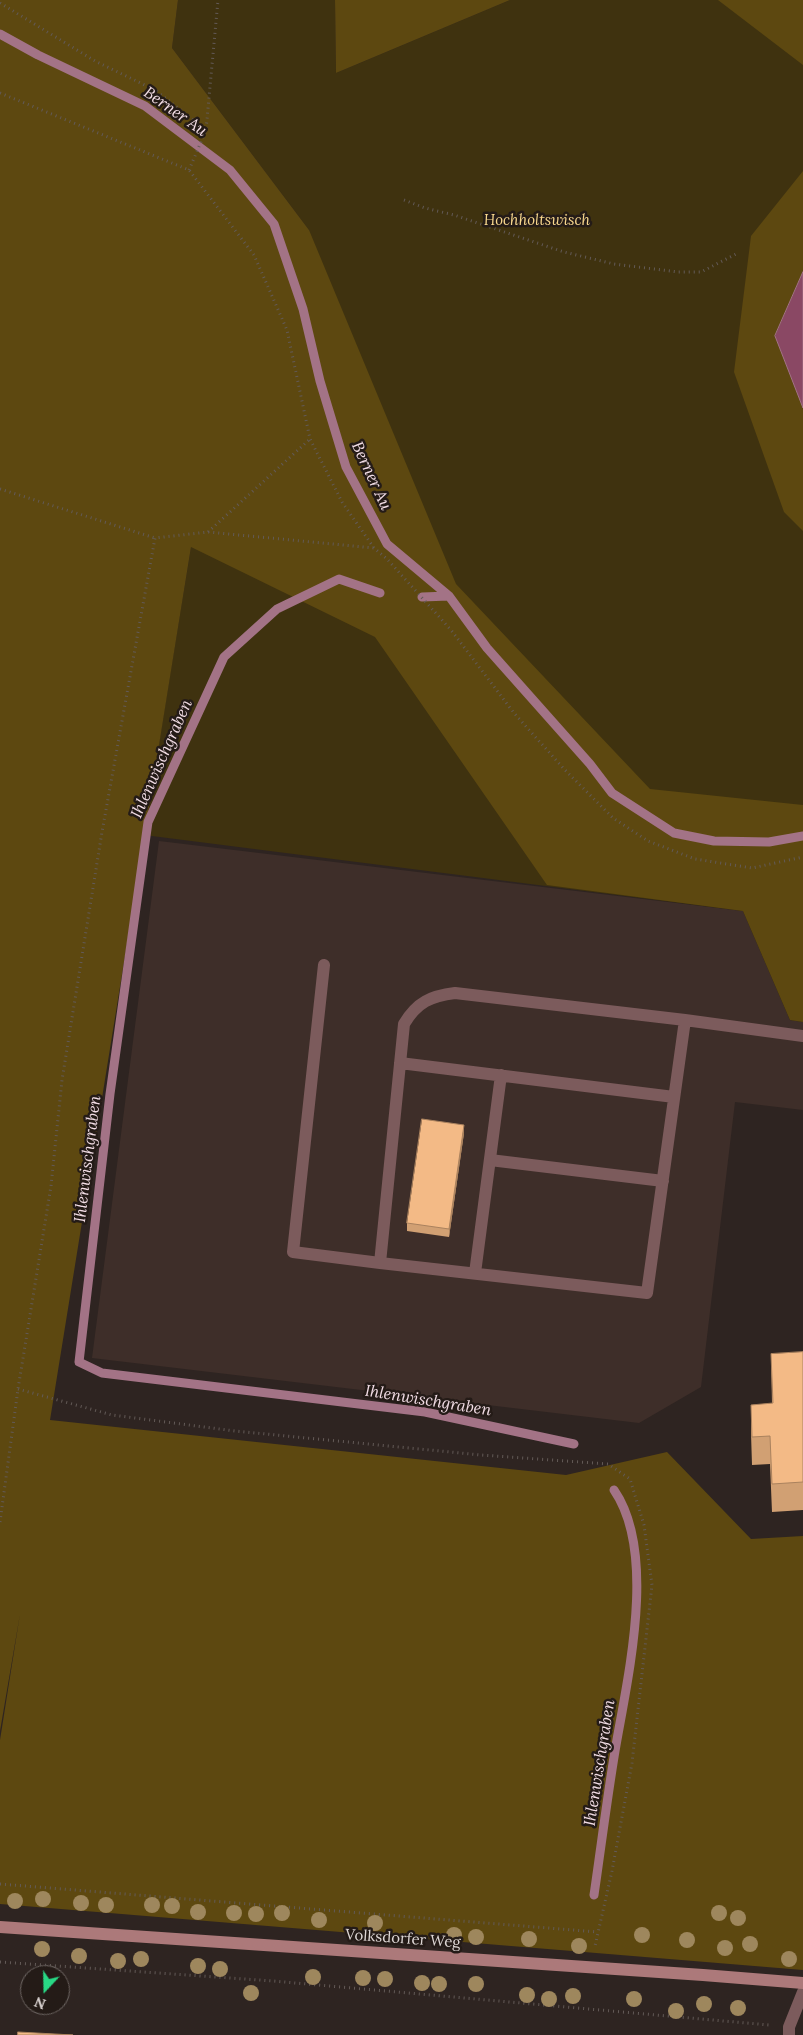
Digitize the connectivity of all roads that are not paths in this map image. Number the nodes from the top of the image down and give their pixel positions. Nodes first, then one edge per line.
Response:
1 (324, 965) dead end
2 (685, 1020) junction
3 (803, 1036) edge
4 (400, 1062) junction
5 (502, 1075) junction
6 (674, 1097) junction
7 (490, 1160) junction
8 (663, 1181) junction
9 (380, 1263) junction
10 (475, 1273) junction
11 (0, 1927) edge
12 (803, 1983) edge
13 (803, 1992) edge
14 (789, 2031) edge

1 - 9 street
2 - 3 street
2 - 4 street
2 - 6 street
4 - 5 street
4 - 9 street
5 - 6 street
5 - 7 street
6 - 8 street
7 - 8 street
7 - 10 street
8 - 10 street
9 - 10 street
11 - 12 street, Volksdorfer Weg
13 - 14 street

